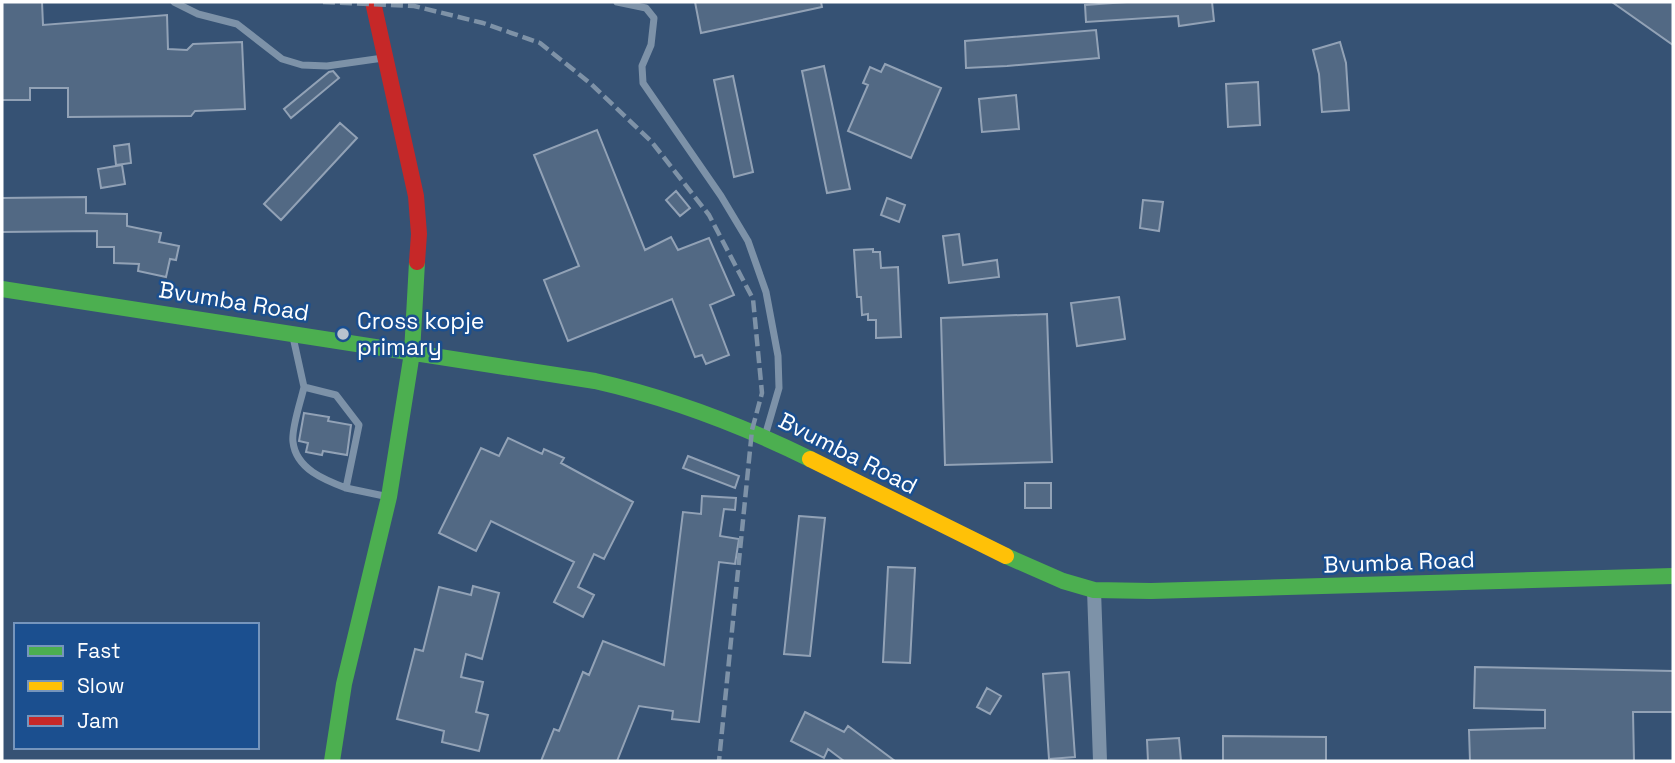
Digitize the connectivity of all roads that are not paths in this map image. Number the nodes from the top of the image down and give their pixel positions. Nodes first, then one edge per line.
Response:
1 (174, 2) edge
2 (373, 2) edge
3 (617, 2) edge
4 (385, 57) junction
5 (2, 289) edge
6 (292, 333) junction
7 (412, 353) junction
8 (304, 387) junction
9 (764, 436) junction
10 (346, 488) junction
11 (389, 497) junction
12 (1673, 576) edge
13 (1094, 590) junction
14 (332, 761) edge
15 (1100, 761) edge

1 - 4 lane
2 - 4 street
3 - 9 lane
4 - 7 street
5 - 6 street, Bvumba Road
6 - 7 street, Bvumba Road
6 - 8 lane
7 - 9 street, Bvumba Road
7 - 11 street
8 - 10 lane
8 - 10 lane
9 - 13 street, Bvumba Road
10 - 11 lane
11 - 14 street
12 - 13 street, Bvumba Road
13 - 15 street

